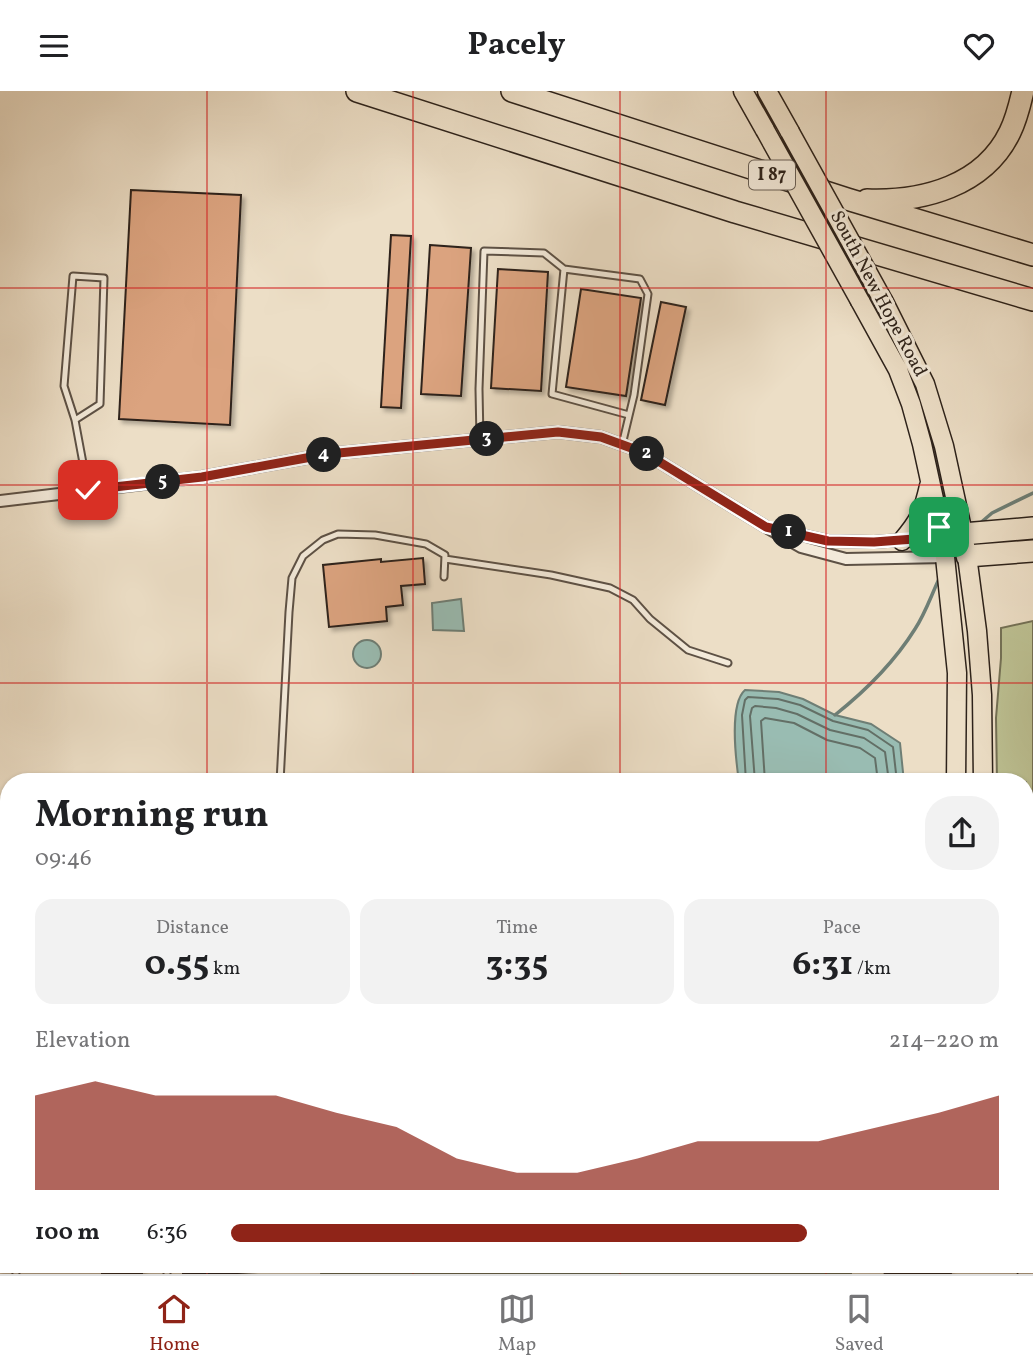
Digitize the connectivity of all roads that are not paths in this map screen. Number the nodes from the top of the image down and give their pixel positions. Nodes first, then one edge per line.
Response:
1 (357, 91) edge
2 (512, 91) edge
3 (743, 91) edge
4 (767, 91) edge
5 (1023, 91) edge
6 (847, 199) junction
7 (1033, 255) edge
8 (564, 269) junction
9 (1033, 300) edge
10 (629, 415) junction
11 (75, 420) junction
12 (481, 440) junction
13 (622, 445) junction
14 (929, 483) junction
15 (88, 490) junction
16 (0, 501) edge
17 (766, 527) junction
18 (1033, 528) edge
19 (963, 534) junction
20 (941, 537) junction
21 (902, 541) junction
22 (1033, 551) edge
23 (967, 556) junction
24 (945, 557) junction
25 (445, 559) junction
26 (444, 577) dead end
27 (728, 663) dead end
28 (281, 773) edge
29 (956, 773) edge
30 (982, 773) edge

1 - 9 highway, I 87
2 - 6 highway, I 87
3 - 14 main road, South New Hope Road, bridge
4 - 19 main road, South New Hope Road, bridge
5 - 6 highway
6 - 7 highway, I 87
8 - 10 lane
8 - 10 lane
8 - 12 lane
10 - 13 lane
11 - 11 lane
11 - 15 lane
12 - 13 street
12 - 15 street
13 - 17 street
14 - 20 main road, South New Hope Road
14 - 21 main road
15 - 16 street
17 - 21 street
17 - 24 street
18 - 19 highway
19 - 20 main road
19 - 23 main road, South New Hope Road
20 - 21 street
20 - 24 main road, South New Hope Road
22 - 23 highway
23 - 24 main road
23 - 30 main road, South New Hope Road
24 - 29 main road, South New Hope Road
25 - 26 lane
25 - 27 lane
25 - 28 lane

